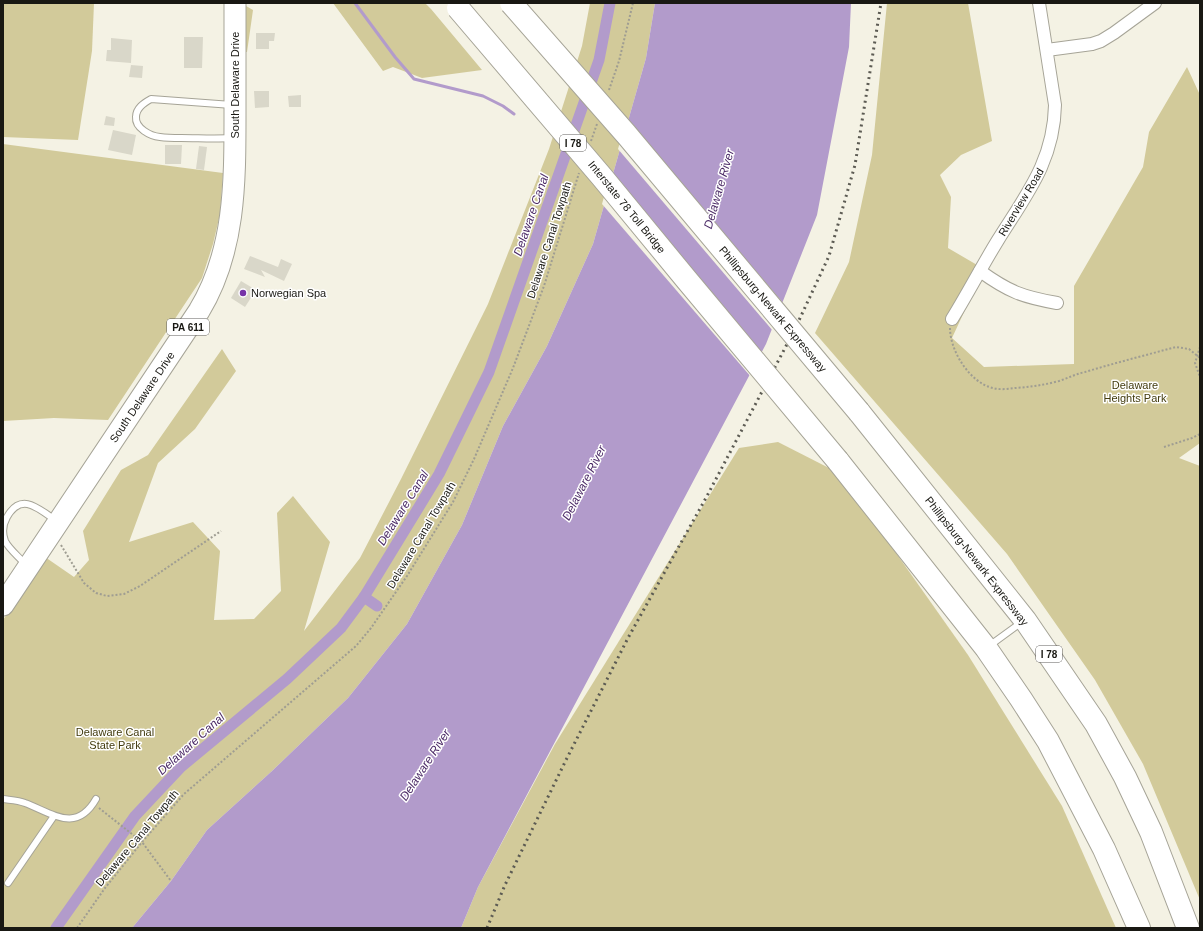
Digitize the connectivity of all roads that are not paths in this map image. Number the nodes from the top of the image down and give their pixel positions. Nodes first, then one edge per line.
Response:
1 (235, 3) edge
2 (511, 3) edge
3 (1039, 3) edge
4 (1156, 3) edge
5 (456, 6) edge
6 (1047, 50) junction
7 (235, 105) junction
8 (235, 138) junction
9 (980, 271) junction
10 (1057, 303) dead end
11 (952, 319) road end
12 (55, 526) junction
13 (28, 566) junction
14 (4, 600) edge
15 (1025, 620) junction
16 (986, 648) junction
17 (3, 799) edge
18 (94, 802) road end
19 (54, 816) junction
20 (8, 883) dead end
21 (1139, 928) edge
22 (1188, 928) edge

1 - 7 highway, South Delaware Drive / PA 611
2 - 15 highway, Phillipsburg-Newark Expressway / I 78, bridge
3 - 6 street, Riverview Road
4 - 6 street
5 - 16 highway, Interstate 78 Toll Bridge / I 78, bridge
6 - 9 street, Riverview Road
7 - 8 highway, South Delaware Drive / PA 611
7 - 8 lane
8 - 12 highway, South Delaware Drive / PA 611
9 - 10 street
9 - 11 street, Riverview Road
12 - 13 highway, South Delaware Drive / PA 611
12 - 13 lane
13 - 14 highway, South Delaware Drive / PA 611
15 - 16 lane
15 - 22 highway, Phillipsburg-Newark Expressway / I 78
16 - 21 highway, I 78
17 - 19 lane
18 - 19 lane
19 - 20 lane

